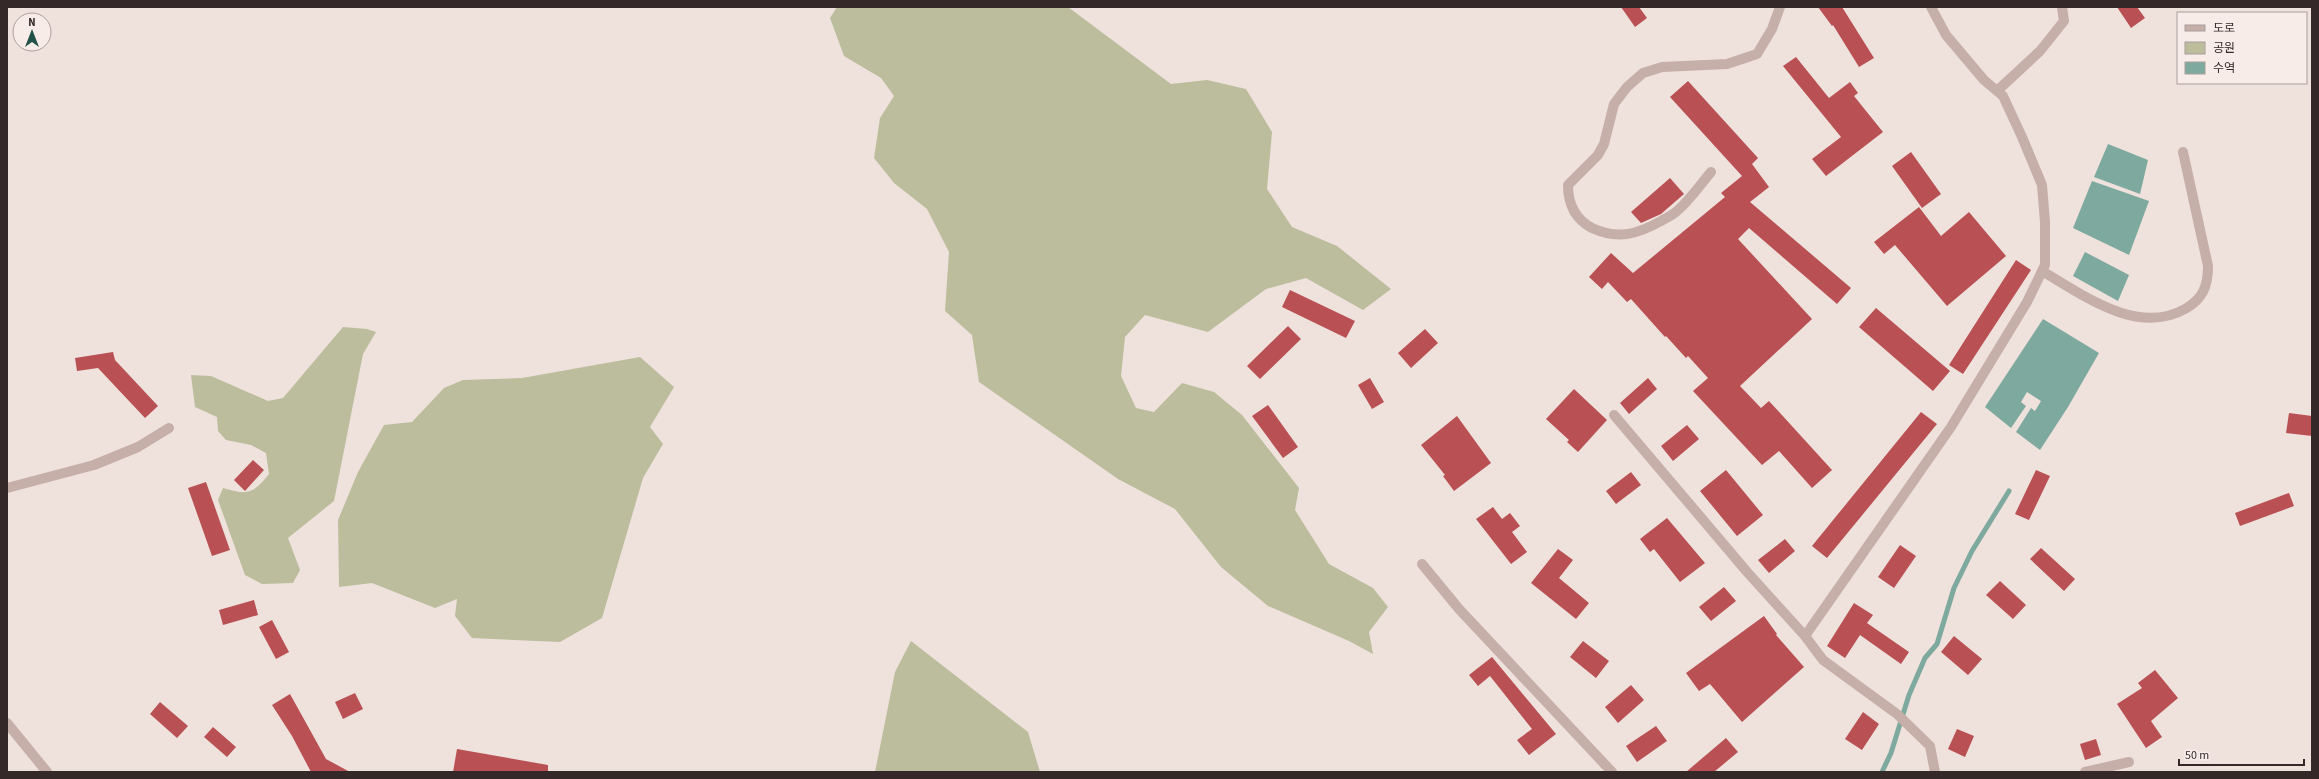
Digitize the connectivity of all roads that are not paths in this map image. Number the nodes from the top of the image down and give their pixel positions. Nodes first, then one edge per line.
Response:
1 (1780, 7) edge
2 (1931, 7) edge
3 (2062, 7) edge
4 (1997, 91) junction
5 (2183, 152) dead end
6 (1711, 172) dead end
7 (2042, 271) junction
8 (1614, 415) dead end
9 (170, 428) dead end
10 (7, 488) edge
11 (1422, 564) dead end
12 (1804, 636) junction
13 (7, 723) edge
14 (2129, 762) dead end
15 (47, 772) edge
16 (1612, 772) edge
17 (1935, 772) edge
18 (2086, 772) edge

1 - 6 street
2 - 4 street
3 - 4 street
4 - 7 street
5 - 7 street
7 - 12 street
8 - 12 street
9 - 10 street
11 - 16 street
12 - 17 street
13 - 15 street
14 - 18 street

